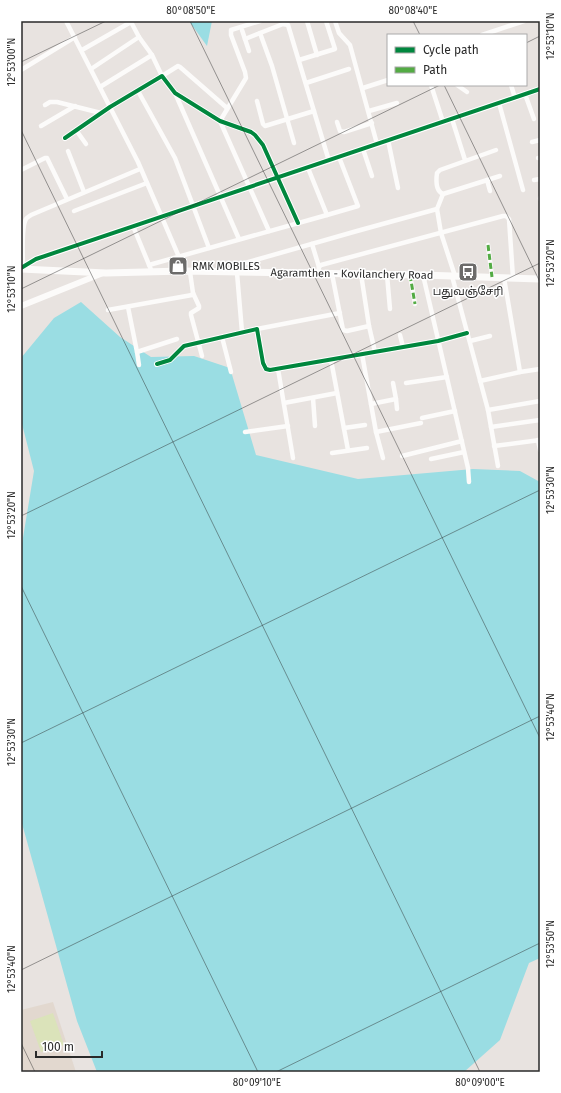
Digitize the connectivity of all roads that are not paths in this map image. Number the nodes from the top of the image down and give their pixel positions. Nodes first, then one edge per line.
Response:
1 (66, 21) edge
2 (260, 21) edge
3 (307, 21) edge
4 (326, 21) edge
5 (335, 21) edge
6 (524, 21) edge
7 (242, 30) dead end
8 (260, 33) junction
9 (494, 33) edge
10 (75, 37) junction
11 (140, 37) junction
12 (245, 38) junction
13 (82, 50) junction
14 (249, 51) dead end
15 (152, 55) junction
16 (317, 55) junction
17 (299, 60) junction
18 (91, 69) junction
19 (350, 69) dead end
20 (21, 70) edge
21 (162, 76) junction
22 (387, 80) edge
23 (306, 83) junction
24 (431, 86) edge
25 (458, 86) edge
26 (511, 86) edge
27 (100, 87) junction
28 (363, 88) junction
29 (540, 89) edge
30 (138, 91) junction
31 (467, 92) dead end
32 (175, 93) junction
33 (525, 94) junction
34 (516, 98) junction
35 (257, 101) dead end
36 (397, 103) dead end
37 (499, 103) junction
38 (45, 105) dead end
39 (75, 106) junction
40 (110, 107) junction
41 (227, 108) junction
42 (314, 111) junction
43 (369, 111) junction
44 (101, 113) junction
45 (287, 119) junction
46 (452, 119) junction
47 (534, 119) dead end
48 (220, 121) junction
49 (337, 122) dead end
50 (443, 122) junction
51 (372, 123) junction
52 (41, 126) dead end
53 (76, 130) junction
54 (65, 138) dead end
55 (388, 140) junction
56 (540, 140) edge
57 (532, 142) dead end
58 (294, 143) dead end
59 (86, 144) dead end
60 (377, 144) junction
61 (363, 149) junction
62 (496, 150) dead end
63 (68, 151) dead end
64 (339, 157) junction
65 (329, 160) junction
66 (465, 160) junction
67 (308, 168) junction
68 (140, 169) junction
69 (21, 170) edge
70 (372, 176) dead end
71 (500, 176) dead end
72 (278, 178) junction
73 (540, 179) edge
74 (487, 180) junction
75 (534, 180) dead end
76 (147, 183) junction
77 (250, 187) junction
78 (398, 188) dead end
79 (523, 190) dead end
80 (490, 191) dead end
81 (84, 192) junction
82 (443, 194) junction
83 (220, 197) junction
84 (67, 199) junction
85 (192, 206) junction
86 (438, 209) junction
87 (74, 211) dead end
88 (327, 215) junction
89 (161, 216) junction
90 (298, 223) junction
91 (133, 226) junction
92 (268, 231) junction
93 (442, 232) junction
94 (239, 239) junction
95 (312, 244) junction
96 (488, 245) dead end
97 (210, 248) junction
98 (179, 256) junction
99 (22, 268) edge
100 (150, 268) junction
101 (318, 270) junction
102 (106, 272) junction
103 (187, 272) junction
104 (227, 273) junction
105 (237, 273) junction
106 (332, 274) junction
107 (361, 274) junction
108 (387, 274) junction
109 (410, 275) junction
110 (424, 275) junction
111 (453, 276) junction
112 (492, 277) junction
113 (504, 278) junction
114 (513, 278) junction
115 (540, 280) edge
116 (194, 293) junction
117 (415, 304) dead end
118 (21, 306) edge
119 (128, 306) junction
120 (390, 309) dead end
121 (108, 310) dead end
122 (340, 313) junction
123 (369, 326) junction
124 (257, 329) junction
125 (242, 332) junction
126 (467, 333) junction
127 (400, 335) dead end
128 (490, 336) dead end
129 (222, 337) junction
130 (177, 339) dead end
131 (438, 341) junction
132 (470, 341) junction
133 (199, 342) junction
134 (403, 347) junction
135 (137, 352) junction
136 (375, 352) junction
137 (362, 354) junction
138 (202, 356) dead end
139 (330, 360) junction
140 (157, 364) dead end
141 (140, 365) dead end
142 (278, 369) junction
143 (540, 369) edge
144 (231, 372) dead end
145 (520, 372) junction
146 (447, 377) junction
147 (480, 381) junction
148 (393, 383) dead end
149 (406, 383) dead end
150 (337, 393) junction
151 (313, 398) junction
152 (396, 399) junction
153 (540, 401) edge
154 (284, 403) junction
155 (371, 404) junction
156 (398, 409) dead end
157 (488, 410) junction
158 (454, 411) junction
159 (540, 420) edge
160 (365, 425) dead end
161 (288, 426) junction
162 (316, 426) dead end
163 (491, 427) junction
164 (344, 428) junction
165 (245, 432) dead end
166 (376, 432) junction
167 (539, 440) edge
168 (462, 441) junction
169 (494, 446) junction
170 (366, 448) dead end
171 (348, 450) junction
172 (540, 450) edge
173 (332, 452) dead end
174 (464, 452) junction
175 (402, 456) dead end
176 (294, 458) dead end
177 (382, 458) dead end
178 (431, 459) dead end
179 (498, 466) dead end
180 (469, 482) dead end

1 - 10 street
2 - 41 street
3 - 16 street
4 - 16 street
5 - 28 street
6 - 9 street
7 - 12 street
8 - 12 street
8 - 17 street
8 - 45 street
10 - 13 street
10 - 20 street
11 - 13 street
11 - 15 street
11 - 18 street
12 - 14 street
13 - 18 street
15 - 21 street
15 - 27 street
16 - 17 street
17 - 23 street
18 - 27 street
19 - 23 street
21 - 30 street
21 - 32 street
21 - 41 street
22 - 28 street
23 - 42 street
24 - 50 street
25 - 31 street
26 - 34 street
27 - 40 street
28 - 43 street
29 - 33 street
30 - 40 street
30 - 85 street
32 - 48 street
32 - 83 street
33 - 34 street
33 - 47 street
34 - 37 street
35 - 45 street
36 - 43 street
37 - 46 street
37 - 79 street
38 - 39 street
39 - 44 street
39 - 52 street
40 - 44 street
40 - 68 street
41 - 48 street
42 - 45 street
42 - 65 street
43 - 51 street
44 - 53 street
45 - 58 street
46 - 50 street
46 - 66 street
48 - 72 street
48 - 77 street
49 - 51 street
50 - 55 street
51 - 60 street
53 - 54 street
53 - 59 street
55 - 60 street
55 - 78 street
56 - 57 street
60 - 61 street
61 - 64 street
61 - 70 street
62 - 66 street
63 - 81 street
64 - 65 street
64 - 88 street
65 - 67 street
66 - 82 street
67 - 72 street
67 - 88 street
68 - 76 street
68 - 81 street
69 - 84 street
71 - 74 street
72 - 77 street
72 - 90 street
73 - 75 street
74 - 80 street
74 - 82 street
76 - 87 street
76 - 89 street
77 - 83 street
77 - 92 street
81 - 84 street
82 - 86 street
83 - 85 street
83 - 94 street
84 - 99 street
85 - 89 street
85 - 97 street
86 - 93 street
86 - 95 street
88 - 90 street
89 - 91 street
89 - 98 street
90 - 92 street
91 - 99 street
91 - 100 street
92 - 94 street
93 - 101 street
93 - 111 street
93 - 114 street
94 - 97 street
95 - 101 street
95 - 104 street
96 - 112 street
97 - 98 street
98 - 100 street
98 - 103 street
99 - 102 main road, Agaramthen - Kovilanchery Road
100 - 102 main road, Agaramthen - Kovilanchery Road
100 - 103 main road, Agaramthen - Kovilanchery Road
101 - 105 main road, Agaramthen - Kovilanchery Road
101 - 106 main road, Agaramthen - Kovilanchery Road
102 - 118 street
103 - 104 main road, Agaramthen - Kovilanchery Road
103 - 116 street
104 - 105 main road, Agaramthen - Kovilanchery Road
105 - 125 street
106 - 107 main road, Agaramthen - Kovilanchery Road
106 - 122 street
107 - 108 main road, Agaramthen - Kovilanchery Road
107 - 123 street
108 - 109 main road, Agaramthen - Kovilanchery Road
108 - 120 street
109 - 110 main road, Agaramthen - Kovilanchery Road
109 - 117 street
110 - 111 main road, Agaramthen - Kovilanchery Road
110 - 131 street
111 - 112 main road, Agaramthen - Kovilanchery Road
111 - 126 street
112 - 113 main road, Agaramthen - Kovilanchery Road
113 - 114 main road, Agaramthen - Kovilanchery Road
113 - 145 street
114 - 115 main road, Agaramthen - Kovilanchery Road
116 - 119 street
116 - 133 street
119 - 121 street
119 - 135 street
122 - 123 street
122 - 124 street
123 - 136 street
124 - 125 street
124 - 142 street
125 - 129 street
126 - 131 street
126 - 132 street
127 - 134 street
128 - 132 street
129 - 133 street
129 - 144 street
130 - 135 street
131 - 134 street
131 - 146 street
132 - 147 street
133 - 138 street
133 - 140 street
134 - 136 street
135 - 141 street
136 - 137 street
137 - 139 street
137 - 155 street
139 - 142 street
139 - 150 street
142 - 154 street
143 - 145 street
145 - 147 street
146 - 149 street
146 - 158 street
147 - 157 street
148 - 152 street
150 - 151 street
150 - 164 street
151 - 154 street
151 - 162 street
152 - 155 street
152 - 156 street
153 - 157 street
154 - 161 street
155 - 166 street
157 - 163 street
158 - 166 street
158 - 168 street
159 - 163 street
160 - 164 street
161 - 165 street
161 - 176 street
163 - 169 street
164 - 171 street
166 - 177 street
167 - 169 street
167 - 172 street
168 - 174 street
168 - 175 street
169 - 179 street
170 - 171 street
171 - 173 street
174 - 178 street
174 - 180 street

